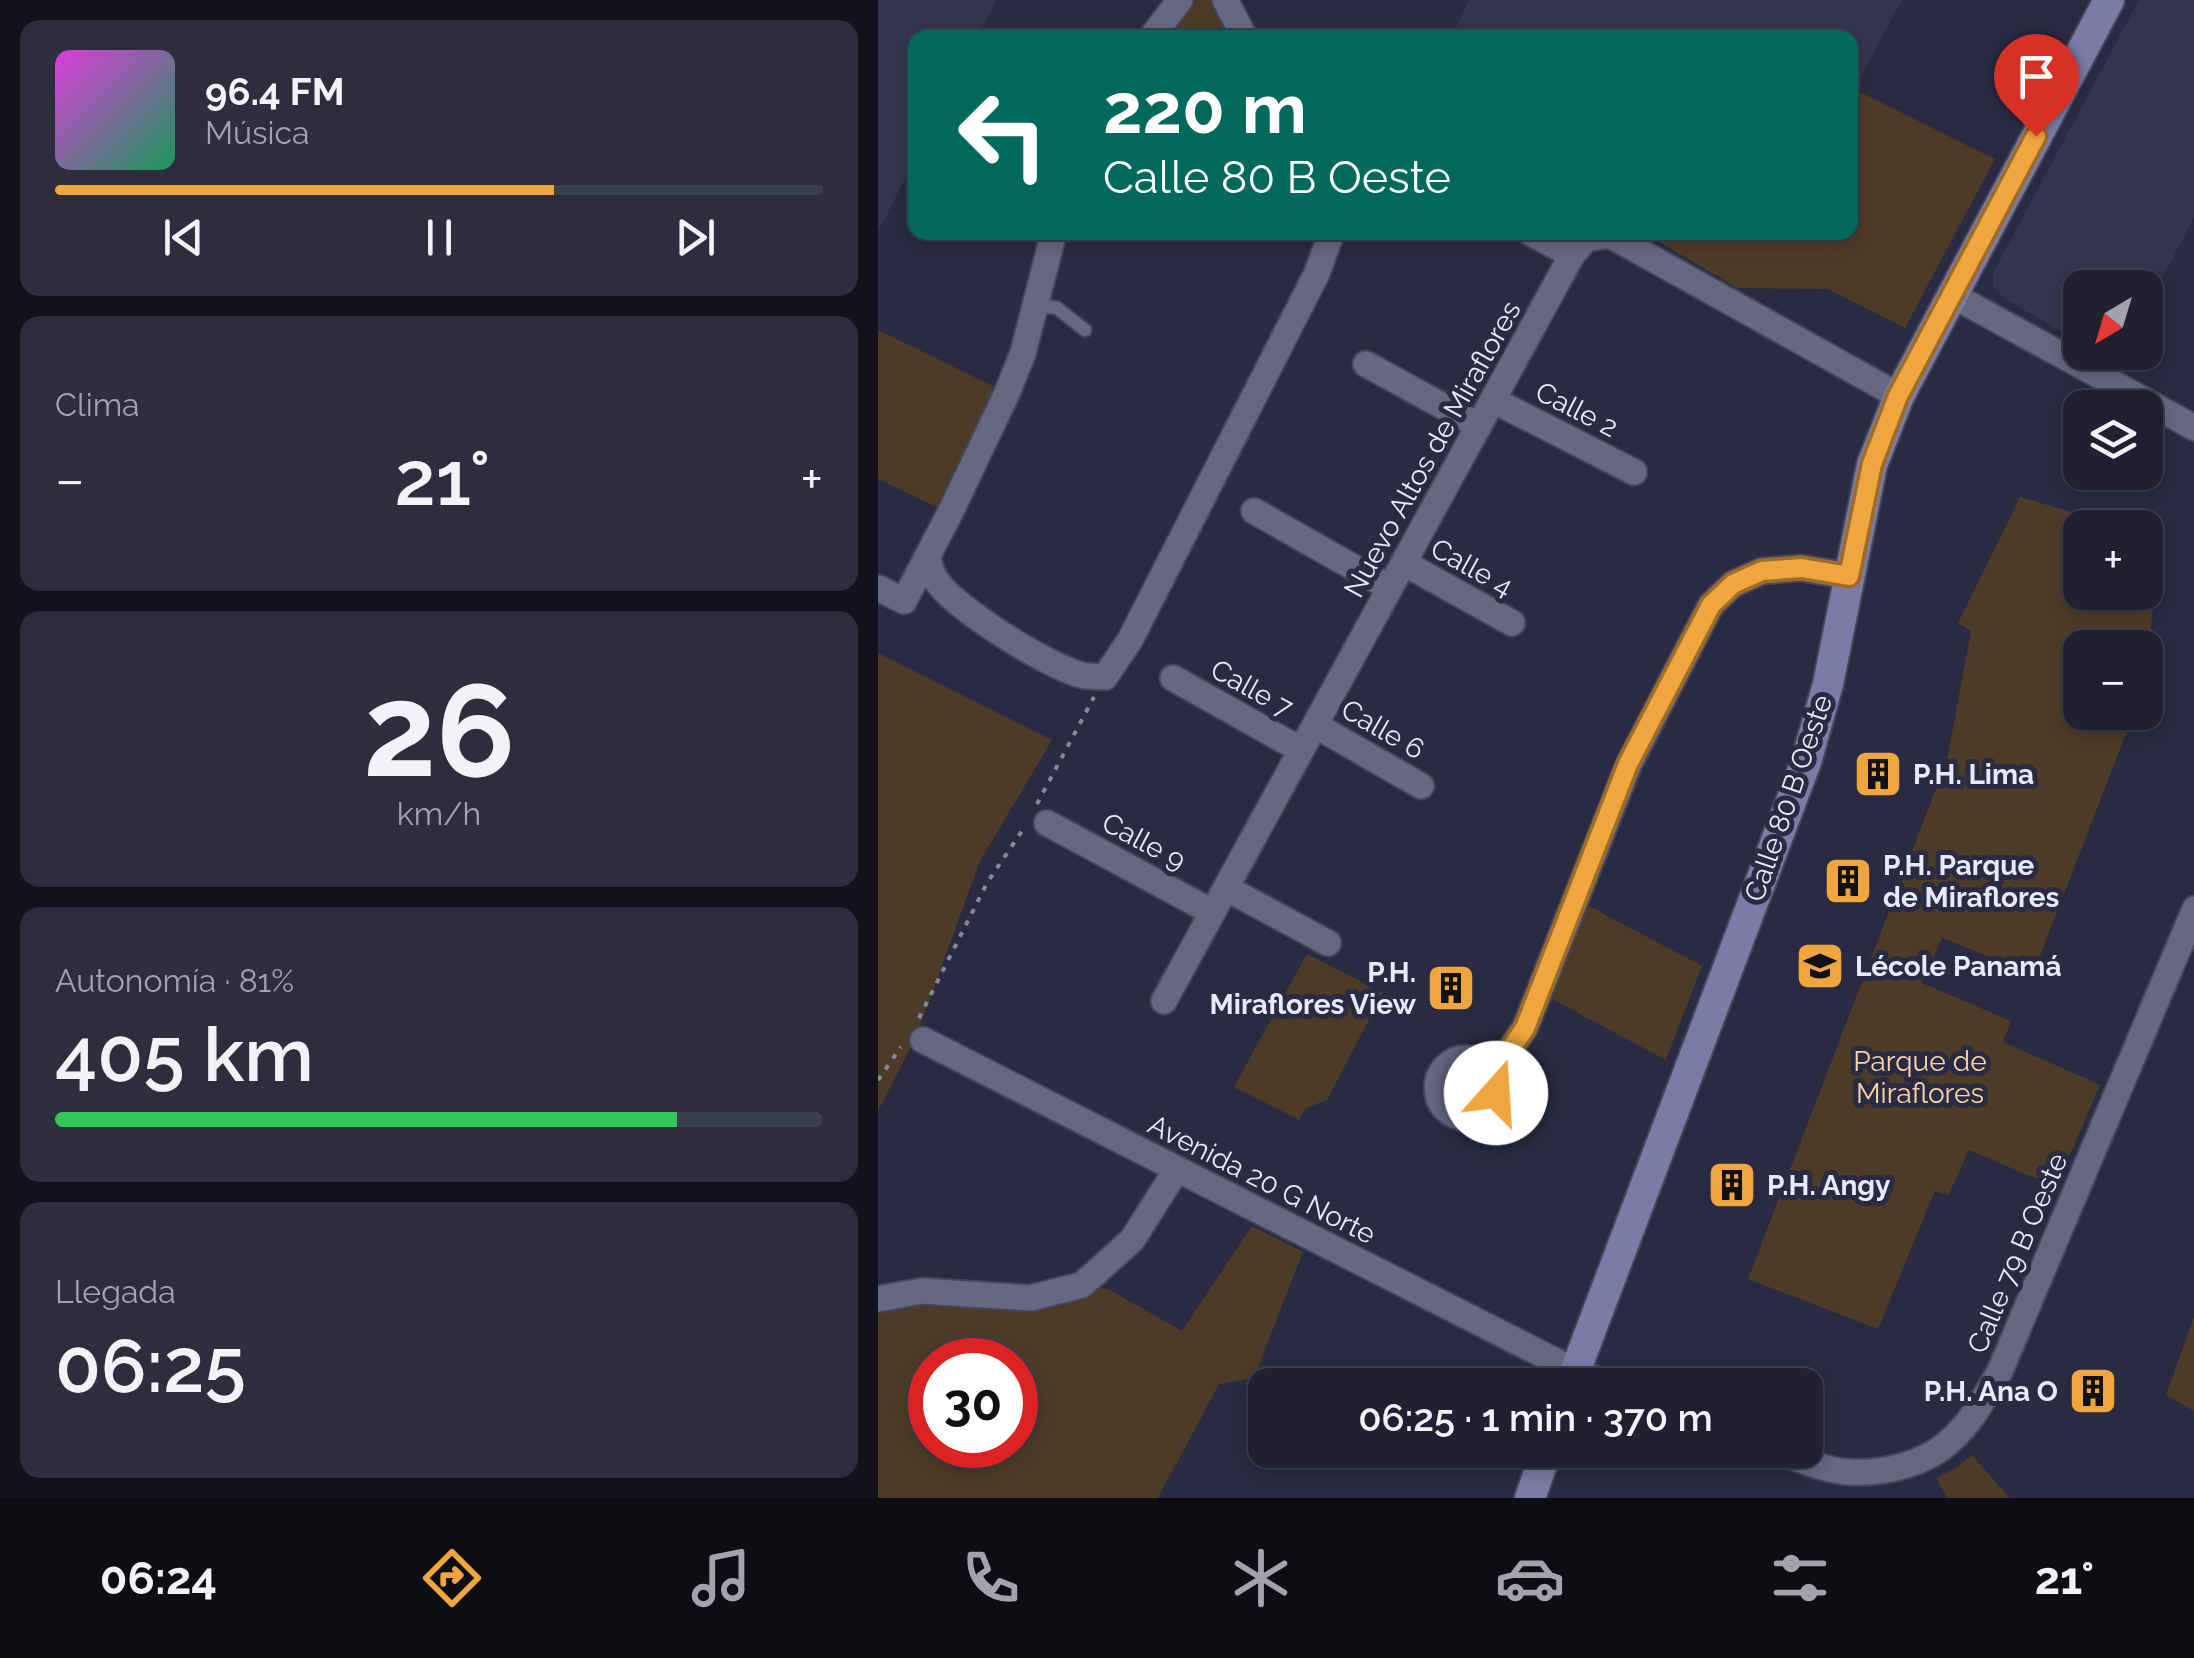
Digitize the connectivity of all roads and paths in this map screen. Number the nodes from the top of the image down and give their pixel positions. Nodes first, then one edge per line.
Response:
1 (1180, 0) edge
2 (1225, 0) edge
3 (2108, 0) edge
4 (1157, 30) edge
5 (1242, 30) edge
6 (1052, 240) edge
7 (1329, 240) edge
8 (1544, 240) edge
9 (1584, 240) edge
10 (1619, 240) edge
11 (1572, 255) junction
12 (1952, 296) junction
13 (1034, 306) junction
14 (1084, 330) dead end
15 (1366, 364) dead end
16 (1898, 396) junction
17 (1493, 400) junction
18 (1479, 426) junction
19 (2194, 428) edge
20 (1634, 472) dead end
21 (1254, 511) dead end
22 (927, 558) junction
23 (1404, 563) junction
24 (1849, 576) junction
25 (878, 588) edge
26 (1390, 588) junction
27 (1512, 623) dead end
28 (1105, 677) junction
29 (1173, 678) dead end
30 (1315, 725) junction
31 (1301, 750) junction
32 (1421, 786) dead end
33 (1047, 824) dead end
34 (1226, 888) junction
35 (2194, 909) edge
36 (1212, 912) junction
37 (1328, 943) dead end
38 (1164, 1001) dead end
39 (914, 1036) junction
40 (1493, 1074) dead end
41 (878, 1080) edge
42 (1177, 1169) junction
43 (878, 1299) edge
44 (1554, 1368) edge
45 (1577, 1368) edge
46 (1823, 1465) edge
47 (1541, 1468) edge
48 (1530, 1498) edge

1 - 4 street
2 - 5 street
3 - 12 street, Calle 80 B Oeste
6 - 13 street
7 - 28 street
8 - 11 street
9 - 11 street
10 - 16 street
11 - 17 street, Nuevo Altos de Miraflores
12 - 16 street, Calle 80 B Oeste
12 - 19 street
13 - 14 lane
13 - 22 street
15 - 18 street
16 - 24 street, Calle 80 B Oeste
17 - 18 street, Nuevo Altos de Miraflores
17 - 20 street, Calle 2
18 - 23 street, Nuevo Altos de Miraflores
21 - 26 street
22 - 25 street
22 - 28 street
23 - 26 street, Nuevo Altos de Miraflores
23 - 27 street, Calle 4
24 - 40 street
24 - 45 street, Calle 80 B Oeste
26 - 30 street, Nuevo Altos de Miraflores
28 - 39 path
29 - 31 street, Calle 7
30 - 31 street, Nuevo Altos de Miraflores
30 - 32 street, Calle 6
31 - 34 street, Nuevo Altos de Miraflores
33 - 36 street, Calle 9
34 - 36 street, Nuevo Altos de Miraflores
34 - 37 street
35 - 46 street, Calle 79 B Oeste
36 - 38 street, Nuevo Altos de Miraflores
39 - 41 path
39 - 42 street, Avenida 20 G Norte
42 - 43 street
42 - 44 street, Avenida 20 G Norte
47 - 48 street

